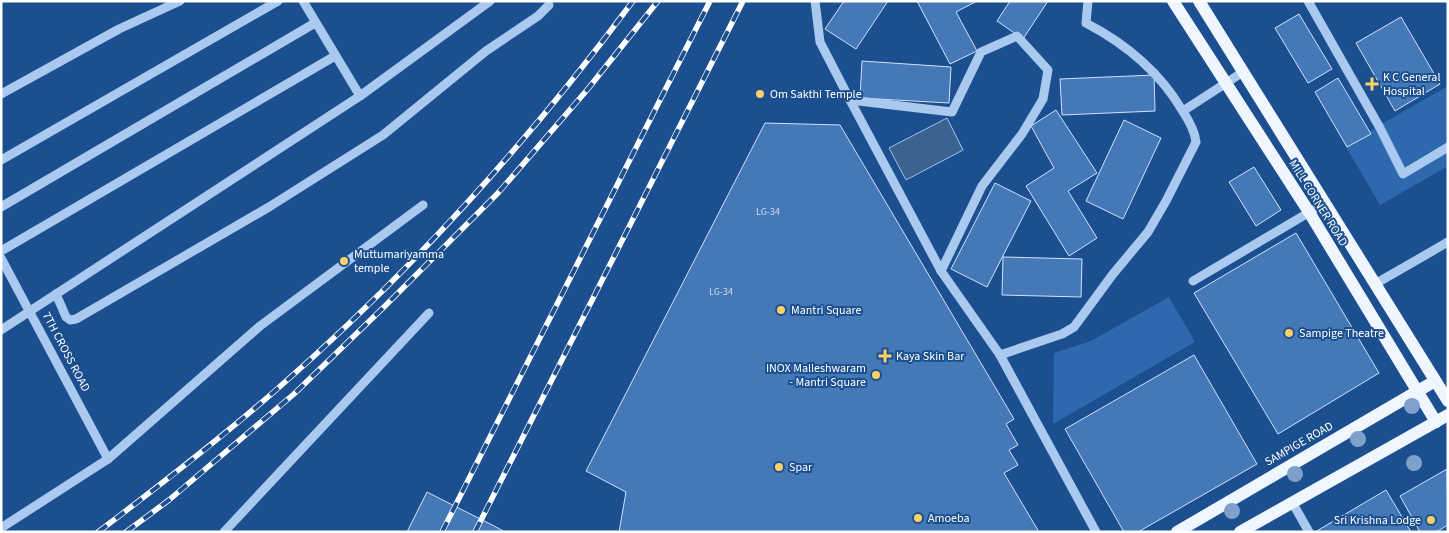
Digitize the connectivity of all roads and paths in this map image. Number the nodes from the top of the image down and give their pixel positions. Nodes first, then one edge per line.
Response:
1 (180, 1) edge
2 (278, 1) edge
3 (303, 1) edge
4 (490, 1) edge
5 (815, 1) edge
6 (1088, 1) edge
7 (1173, 1) edge
8 (1199, 1) edge
9 (1308, 1) edge
10 (549, 5) dead end
11 (315, 23) junction
12 (335, 56) junction
13 (1243, 72) junction
14 (1226, 84) junction
15 (1, 94) edge
16 (360, 96) junction
17 (850, 100) junction
18 (1183, 111) junction
19 (1448, 146) edge
20 (1, 160) edge
21 (1325, 203) junction
22 (423, 205) dead end
23 (1, 207) edge
24 (1309, 212) junction
25 (1448, 242) edge
26 (1, 252) edge
27 (1, 258) edge
28 (942, 271) junction
29 (1193, 281) dead end
30 (1375, 284) junction
31 (56, 294) junction
32 (30, 310) junction
33 (429, 313) dead end
34 (1, 330) edge
35 (1000, 354) junction
36 (1435, 381) junction
37 (1418, 391) junction
38 (1448, 401) edge
39 (1448, 415) edge
40 (1436, 422) junction
41 (108, 459) junction
42 (1292, 502) junction
43 (1, 528) edge
44 (224, 532) edge
45 (1096, 532) edge
46 (1177, 532) edge
47 (1240, 532) edge
48 (1309, 532) edge

1 - 15 street
2 - 20 street
3 - 11 street
4 - 16 street
5 - 17 street
6 - 18 street
7 - 14 main road, MILL CORNER ROAD
8 - 13 main road, MILL CORNER ROAD
9 - 19 street
10 - 31 street
11 - 12 street
11 - 23 street
12 - 16 street
12 - 26 street
13 - 14 street
13 - 21 main road, MILL CORNER ROAD
14 - 18 street
14 - 24 main road, MILL CORNER ROAD
16 - 31 street
17 - 28 street
17 - 28 street
18 - 35 street
21 - 24 street
21 - 30 main road, MILL CORNER ROAD
22 - 41 street
24 - 29 street
24 - 37 main road, MILL CORNER ROAD
25 - 30 street
27 - 32 street, 7TH CROSS ROAD
28 - 35 street
30 - 36 main road, MILL CORNER ROAD
31 - 32 street
32 - 34 street
32 - 41 street, 7TH CROSS ROAD
33 - 44 street
35 - 45 street
36 - 37 main road, SAMPIGE ROAD
36 - 38 main road, MILL CORNER ROAD
37 - 40 main road, MILL CORNER ROAD
37 - 46 main road, SAMPIGE ROAD
39 - 40 main road
40 - 42 main road
41 - 43 street
42 - 47 main road
42 - 48 street

